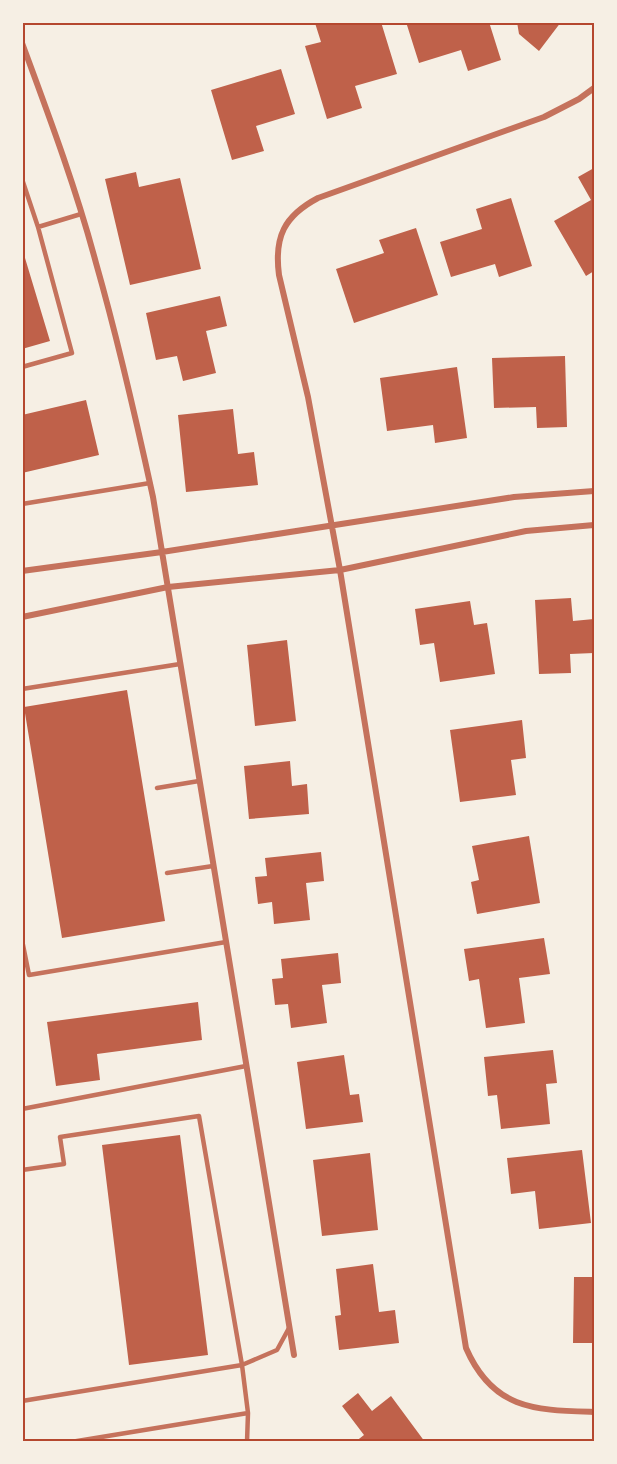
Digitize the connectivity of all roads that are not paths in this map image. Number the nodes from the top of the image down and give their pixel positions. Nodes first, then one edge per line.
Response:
1 (22, 43) edge
2 (594, 88) edge
3 (22, 179) edge
4 (81, 213) junction
5 (38, 227) junction
6 (22, 367) edge
7 (150, 483) junction
8 (594, 491) edge
9 (22, 504) edge
10 (332, 525) junction
11 (594, 525) edge
12 (162, 552) junction
13 (340, 570) junction
14 (22, 571) edge
15 (168, 587) junction
16 (22, 617) edge
17 (180, 664) junction
18 (22, 689) edge
19 (199, 781) junction
20 (157, 788) dead end
21 (213, 866) junction
22 (167, 873) dead end
23 (22, 940) edge
24 (226, 942) junction
25 (24, 955) edge
26 (246, 1066) junction
27 (22, 1109) edge
28 (22, 1170) edge
29 (290, 1328) junction
30 (294, 1355) dead end
31 (242, 1365) junction
32 (22, 1401) edge
33 (594, 1412) edge
34 (248, 1413) junction
35 (95, 1439) edge
36 (71, 1442) edge
37 (248, 1442) edge

1 - 4 street
2 - 10 street
3 - 5 lane
4 - 5 lane
4 - 7 street
5 - 6 lane
7 - 9 lane
7 - 12 street
8 - 10 street
10 - 12 street
10 - 13 street
11 - 13 street
12 - 14 street
12 - 15 street
13 - 15 street
13 - 33 street
15 - 16 street
15 - 17 street
17 - 18 lane
17 - 19 street
19 - 20 lane
19 - 21 street
21 - 22 lane
21 - 24 street
23 - 25 lane
24 - 25 lane
24 - 26 street
26 - 27 lane
26 - 29 street
28 - 31 lane
29 - 30 street
29 - 31 lane
31 - 32 lane
31 - 34 lane
34 - 35 lane
34 - 37 lane
35 - 36 lane

